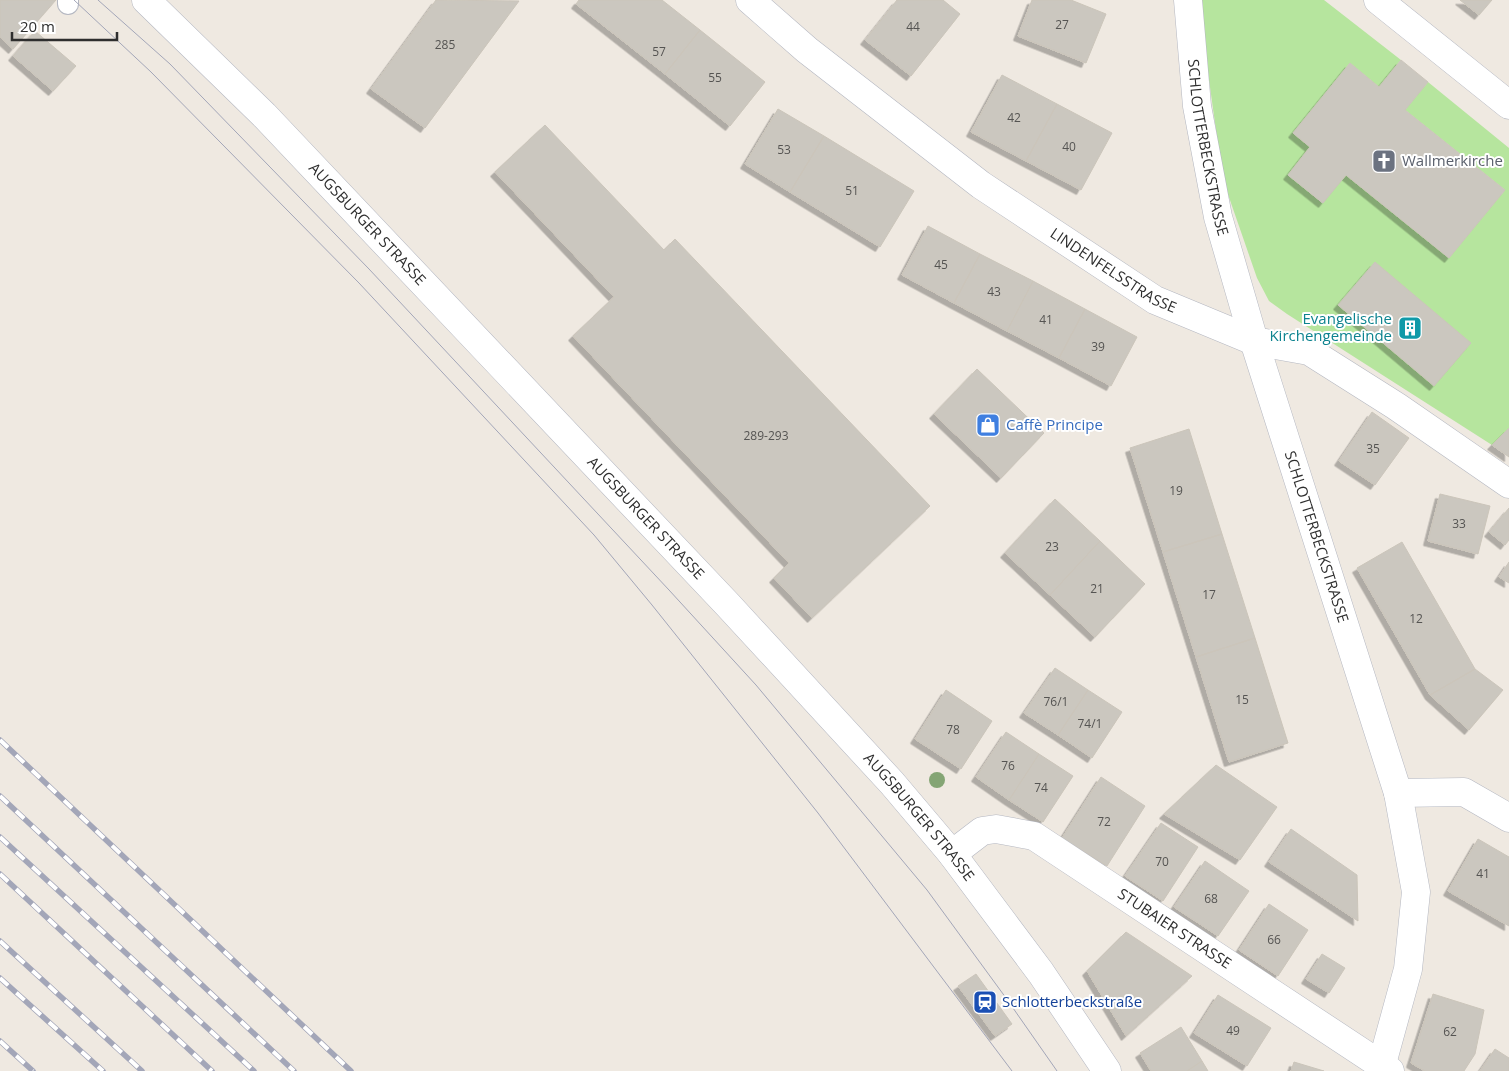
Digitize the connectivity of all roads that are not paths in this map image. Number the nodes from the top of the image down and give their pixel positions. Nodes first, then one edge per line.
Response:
1 (146, 0) edge
2 (750, 0) edge
3 (1188, 0) edge
4 (1378, 0) edge
5 (1509, 105) edge
6 (1254, 341) junction
7 (1509, 484) edge
8 (1398, 793) junction
9 (1509, 818) edge
10 (952, 854) junction
11 (1384, 1069) edge
12 (1106, 1071) edge

1 - 10 street, AUGSBURGER STRASSE
2 - 6 street, LINDENFELSSTRASSE
3 - 6 street, SCHLOTTERBECKSTRASSE
4 - 5 street
6 - 7 street, LINDENFELSSTRASSE
6 - 8 street, SCHLOTTERBECKSTRASSE
8 - 9 street
8 - 11 street, SCHLOTTERBECKSTRASSE
10 - 11 street, STUBAIER STRASSE
10 - 12 street, AUGSBURGER STRASSE

